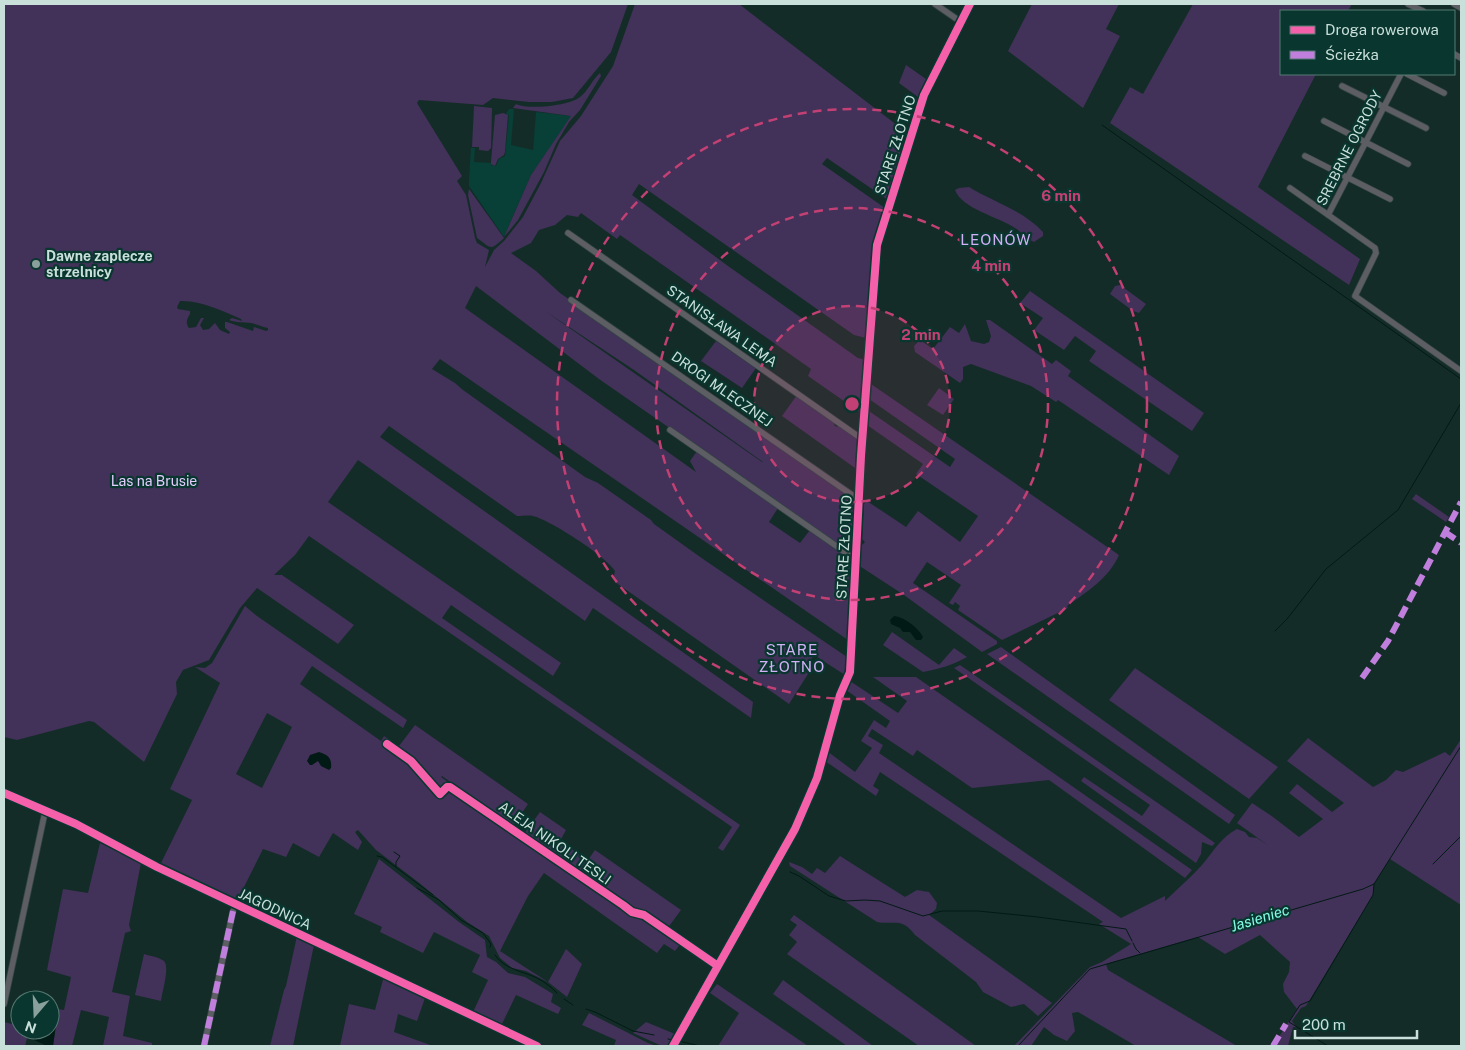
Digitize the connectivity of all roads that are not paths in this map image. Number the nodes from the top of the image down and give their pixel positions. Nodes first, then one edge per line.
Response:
1 (935, 4) edge
2 (970, 4) edge
3 (1408, 4) edge
4 (1454, 4) edge
5 (1461, 8) edge
6 (1421, 10) edge
7 (960, 23) junction
8 (1400, 75) edge
9 (1409, 75) edge
10 (1342, 86) dead end
11 (1444, 92) dead end
12 (1383, 107) junction
13 (1324, 121) dead end
14 (1426, 128) dead end
15 (1366, 141) junction
16 (1305, 156) dead end
17 (1408, 164) dead end
18 (1347, 177) junction
19 (1290, 188) dead end
20 (1390, 199) dead end
21 (1328, 215) junction
22 (568, 233) dead end
23 (572, 300) dead end
24 (1461, 371) edge
25 (670, 430) dead end
26 (862, 439) junction
27 (859, 498) junction
28 (856, 557) junction
29 (386, 744) dead end
30 (4, 793) edge
31 (45, 812) junction
32 (232, 912) dead end
33 (718, 966) junction
34 (4, 1004) edge
35 (204, 1046) edge
36 (537, 1046) edge
37 (673, 1046) edge

1 - 7 street
2 - 7 street, STARE ZŁOTNO
3 - 6 street
4 - 5 street
7 - 26 street, STARE ZŁOTNO
8 - 12 street, SREBRNE OGRODY
9 - 11 street
10 - 12 street
12 - 14 street
12 - 15 street, SREBRNE OGRODY
13 - 15 street
15 - 17 street
15 - 18 street, SREBRNE OGRODY
16 - 18 street
18 - 20 street
18 - 21 street, SREBRNE OGRODY
19 - 21 street
21 - 24 street, SREBRNE OGRODY
22 - 26 street, STANISŁAWA LEMA
23 - 27 street, DROGI MLECZNEJ
25 - 28 street
26 - 27 street, STARE ZŁOTNO
27 - 28 street, STARE ZŁOTNO
28 - 33 street, STARE ZŁOTNO
29 - 33 street, ALEJA NIKOLI TESLI
30 - 31 street, JAGODNICA
31 - 34 street
31 - 36 street, JAGODNICA
32 - 35 street
33 - 37 street, STARE ZŁOTNO

